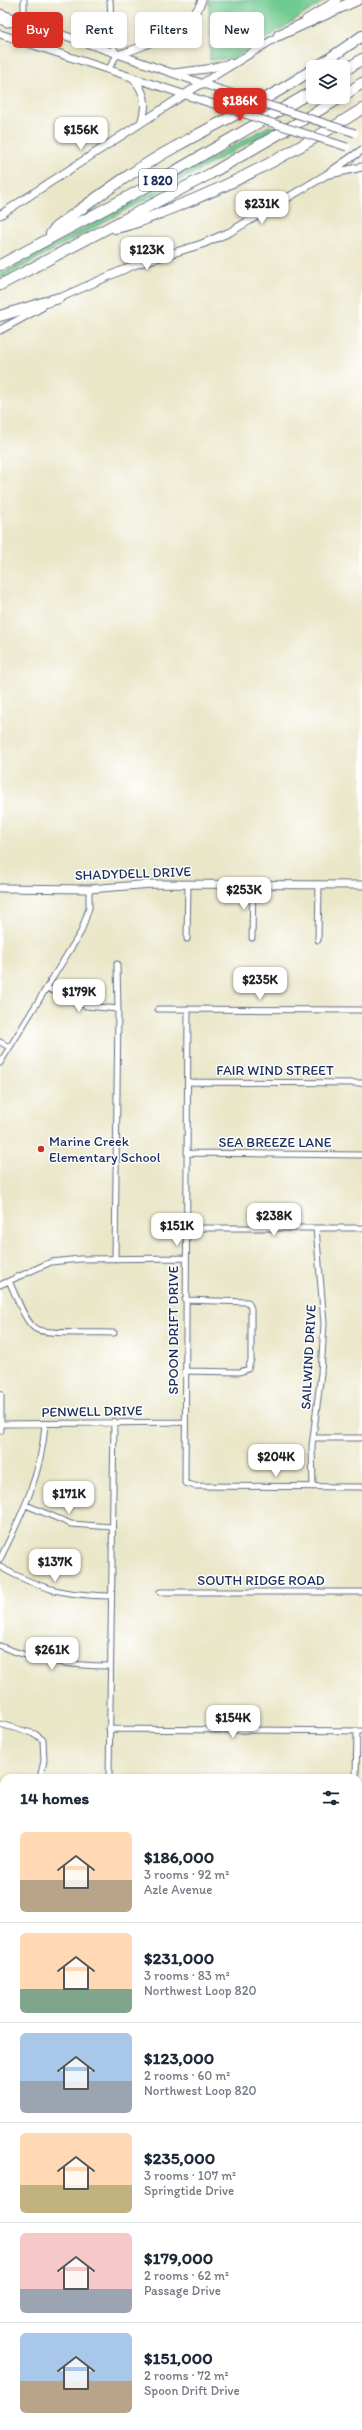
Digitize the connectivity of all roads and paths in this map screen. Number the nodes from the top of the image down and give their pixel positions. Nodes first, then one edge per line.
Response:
1 (24, 0) edge
2 (110, 0) edge
3 (202, 0) edge
4 (336, 0) edge
5 (358, 0) edge
6 (24, 12) edge
7 (0, 13) edge
8 (12, 18) edge
9 (0, 20) edge
10 (12, 23) edge
11 (0, 34) edge
12 (279, 35) junction
13 (63, 36) edge
14 (362, 36) edge
15 (117, 55) junction
16 (362, 59) edge
17 (326, 60) edge
18 (238, 61) junction
19 (350, 67) edge
20 (108, 70) junction
21 (170, 73) junction
22 (306, 73) edge
23 (134, 79) junction
24 (362, 83) edge
25 (201, 84) junction
26 (350, 91) edge
27 (184, 94) junction
28 (306, 95) edge
29 (330, 104) edge
30 (362, 109) edge
31 (141, 123) junction
32 (359, 134) edge
33 (361, 151) edge
34 (362, 167) edge
35 (326, 175) junction
36 (0, 215) edge
37 (106, 229) junction
38 (46, 240) junction
39 (0, 265) edge
40 (0, 285) edge
41 (59, 298) junction
42 (0, 316) edge
43 (0, 330) edge
44 (188, 884) junction
45 (253, 884) junction
46 (319, 885) junction
47 (362, 885) edge
48 (0, 888) edge
49 (89, 889) junction
50 (252, 938) dead end
51 (187, 939) dead end
52 (318, 940) dead end
53 (117, 964) dead end
54 (46, 988) junction
55 (118, 1009) junction
56 (158, 1009) dead end
57 (188, 1009) junction
58 (362, 1010) edge
59 (0, 1042) edge
60 (9, 1047) junction
61 (0, 1063) edge
62 (188, 1082) junction
63 (362, 1083) edge
64 (187, 1153) junction
65 (362, 1154) edge
66 (186, 1228) junction
67 (316, 1228) junction
68 (362, 1228) edge
69 (186, 1258) junction
70 (115, 1259) junction
71 (9, 1281) junction
72 (0, 1285) edge
73 (186, 1300) junction
74 (114, 1333) dead end
75 (185, 1371) junction
76 (0, 1395) edge
77 (114, 1422) junction
78 (184, 1422) junction
79 (45, 1424) junction
80 (0, 1427) edge
81 (314, 1438) junction
82 (362, 1438) edge
83 (313, 1487) junction
84 (362, 1487) edge
85 (26, 1505) junction
86 (112, 1527) junction
87 (0, 1559) edge
88 (0, 1568) edge
89 (160, 1592) dead end
90 (362, 1592) edge
91 (111, 1596) junction
92 (0, 1646) edge
93 (110, 1666) junction
94 (0, 1724) edge
95 (110, 1730) junction
96 (360, 1731) edge
97 (41, 1774) edge
98 (109, 1774) edge
99 (356, 1774) edge

1 - 6 street
2 - 15 street
3 - 15 main road
4 - 12 main road
5 - 12 highway
7 - 8 main road
9 - 10 main road
11 - 20 main road
12 - 18 main road
13 - 15 main road
14 - 17 highway
15 - 20 street
15 - 21 main road
16 - 19 highway
18 - 21 main road
18 - 25 main road
20 - 23 main road
21 - 25 main road
22 - 38 highway
23 - 27 main road
23 - 31 main road
24 - 26 highway, I 820
25 - 27 main road
25 - 32 main road, bridge
27 - 31 main road
27 - 33 main road, bridge
28 - 38 highway, I 820
29 - 37 highway, I 820
30 - 37 highway
31 - 36 main road
33 - 35 main road
34 - 35 main road
35 - 41 main road
37 - 40 highway, I 820
38 - 39 highway, I 820
41 - 42 highway
41 - 43 main road
44 - 45 main road, SHADYDELL DRIVE
44 - 49 main road, SHADYDELL DRIVE
44 - 51 street
45 - 46 main road, SHADYDELL DRIVE
45 - 50 street
46 - 47 main road, SHADYDELL DRIVE
46 - 52 street
48 - 49 main road, SHADYDELL DRIVE
49 - 54 street
53 - 55 street
54 - 55 street
54 - 60 street
55 - 70 street
56 - 57 street
57 - 58 street
57 - 62 street, SPOON DRIFT DRIVE
59 - 60 street
60 - 61 street
62 - 63 street, FAIR WIND STREET
62 - 64 street, SPOON DRIFT DRIVE
64 - 65 street, SEA BREEZE LANE
64 - 66 street, SPOON DRIFT DRIVE
66 - 67 street
66 - 69 street, SPOON DRIFT DRIVE
67 - 68 street
67 - 81 street, SAILWIND DRIVE
69 - 70 street
69 - 73 street, SPOON DRIFT DRIVE
70 - 71 street
71 - 72 street
71 - 74 street
73 - 75 street, SPOON DRIFT DRIVE
73 - 75 street
75 - 78 street, SPOON DRIFT DRIVE
76 - 80 main road
77 - 78 street, PENWELL DRIVE
77 - 79 street, PENWELL DRIVE
77 - 86 street
78 - 83 street, SPOON DRIFT DRIVE
79 - 80 street, PENWELL DRIVE
79 - 85 street
81 - 82 street
81 - 83 street, SAILWIND DRIVE
83 - 84 street
85 - 86 street
85 - 87 street
86 - 91 street
88 - 91 street
89 - 90 street, SOUTH RIDGE ROAD
91 - 93 street
92 - 93 street
93 - 95 street
94 - 97 street
95 - 96 street
95 - 98 street
96 - 99 street

